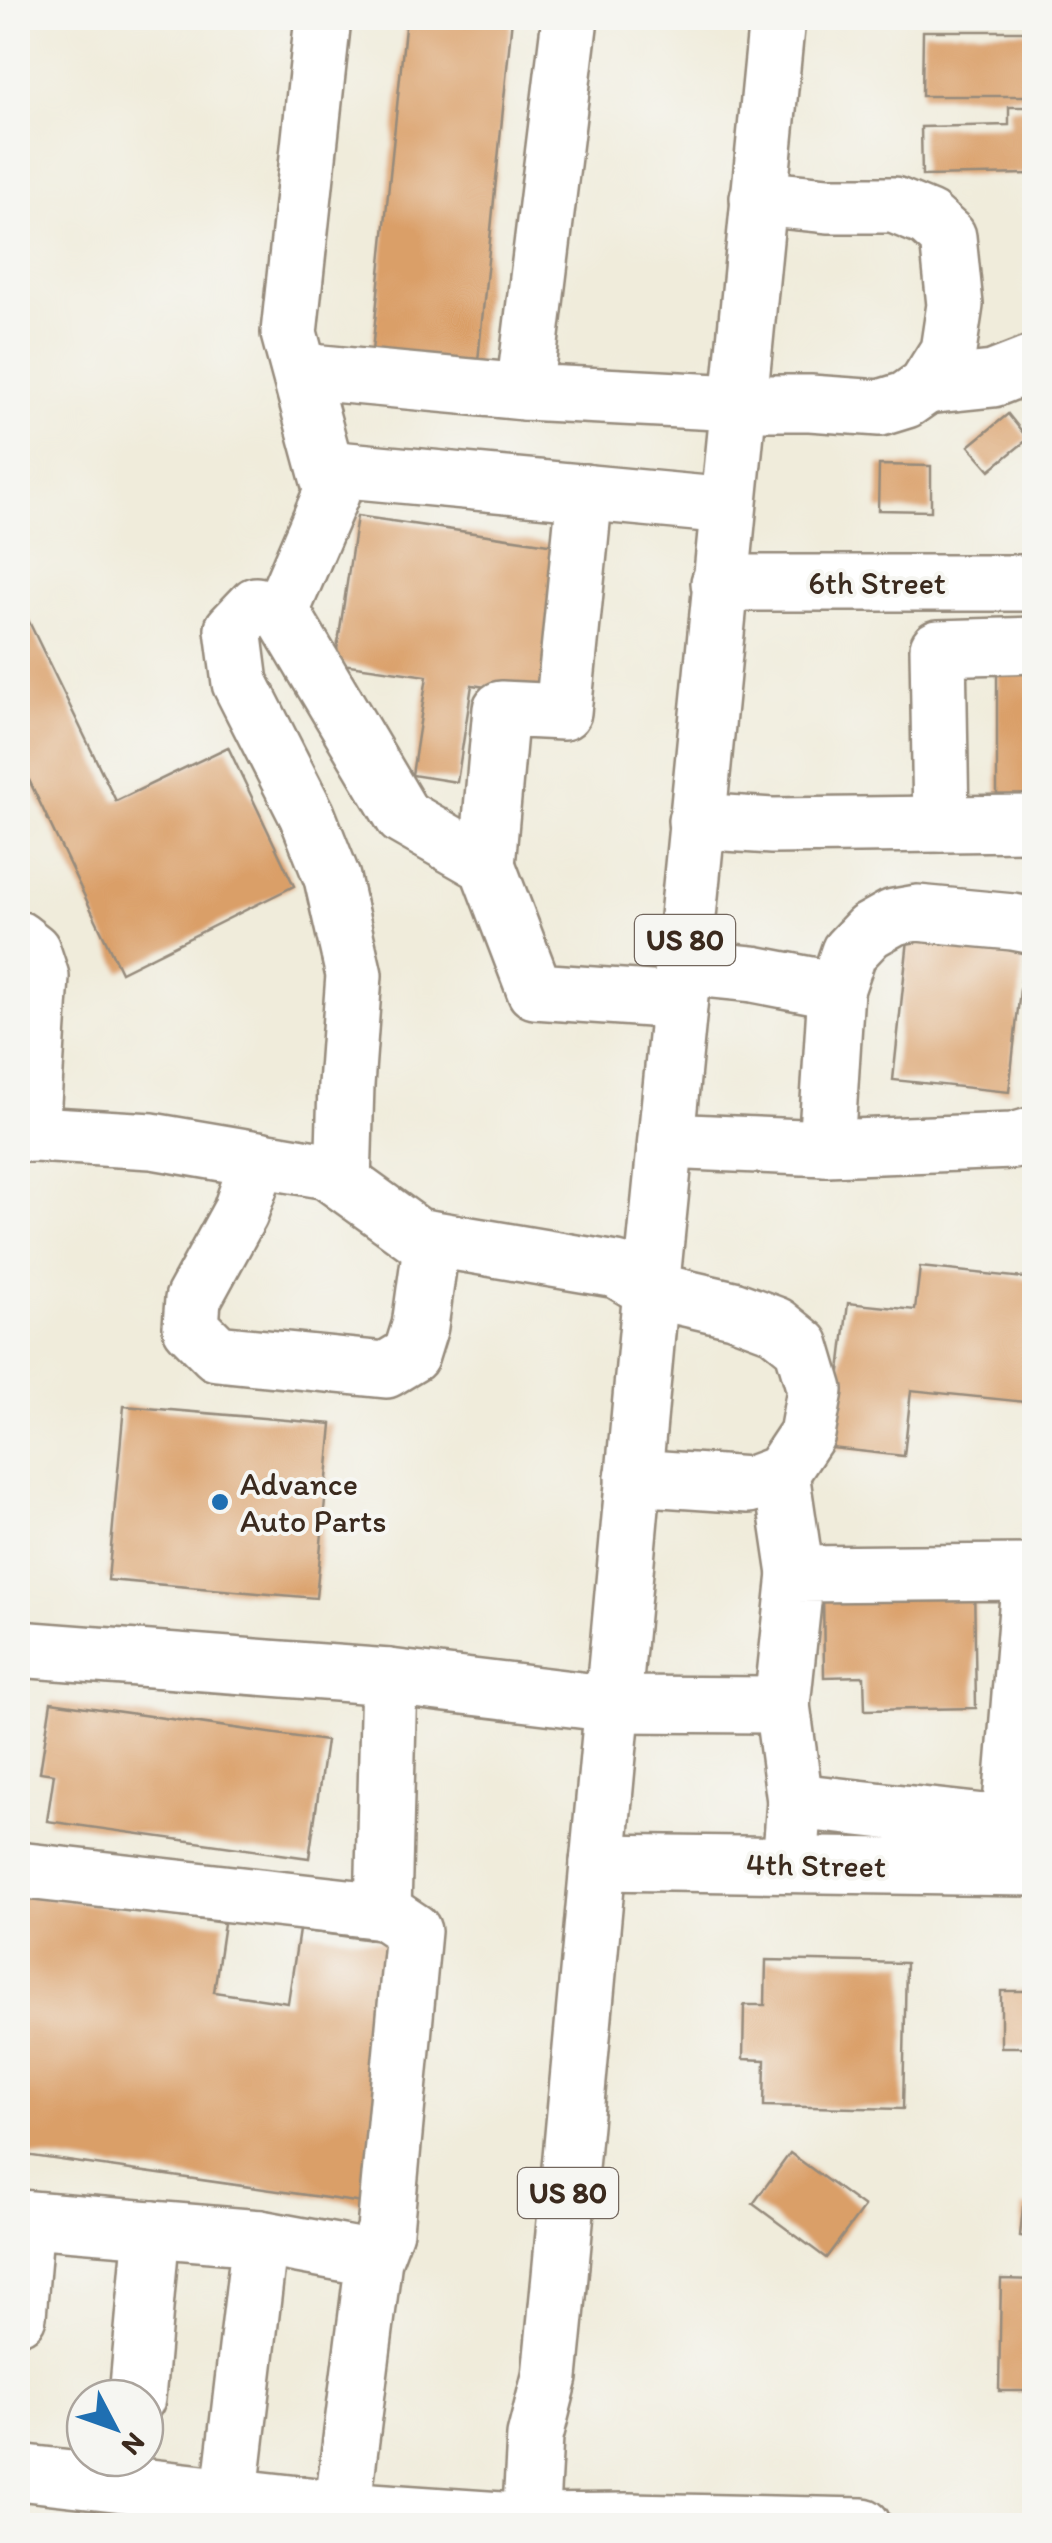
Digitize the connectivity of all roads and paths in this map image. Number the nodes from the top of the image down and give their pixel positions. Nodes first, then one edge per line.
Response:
1 (323, 18) edge
2 (570, 18) edge
3 (777, 18) edge
4 (758, 198) junction
5 (1034, 362) edge
6 (300, 371) junction
7 (926, 386) junction
8 (524, 392) junction
9 (738, 402) junction
10 (326, 468) junction
11 (585, 492) junction
12 (728, 506) junction
13 (719, 583) junction
14 (1034, 583) edge
15 (281, 611) junction
16 (1034, 645) edge
17 (696, 821) junction
18 (1034, 823) edge
19 (941, 824) junction
20 (487, 865) junction
21 (1034, 926) edge
22 (18, 940) edge
23 (681, 984) junction
24 (836, 990) junction
25 (24, 1133) edge
26 (1034, 1135) edge
27 (666, 1140) junction
28 (826, 1148) junction
29 (259, 1159) junction
30 (342, 1182) junction
31 (432, 1239) junction
32 (651, 1290) junction
33 (781, 1473) junction
34 (633, 1477) junction
35 (796, 1574) junction
36 (18, 1648) edge
37 (390, 1677) junction
38 (612, 1704) junction
39 (782, 1704) junction
40 (795, 1801) junction
41 (978, 1845) junction
42 (598, 1862) junction
43 (790, 1864) junction
44 (1034, 1868) edge
45 (18, 1870) edge
46 (383, 1911) junction
47 (22, 2218) edge
48 (152, 2229) junction
49 (260, 2238) junction
50 (374, 2260) junction
51 (18, 2316) edge
52 (139, 2378) edge
53 (18, 2472) edge
54 (128, 2489) edge
55 (228, 2511) edge
56 (342, 2517) edge
57 (530, 2524) edge
58 (741, 2524) edge
59 (863, 2526) edge

1 - 6 main road
2 - 8 main road
3 - 4 main road, US 80
4 - 7 main road
4 - 9 main road, US 80
5 - 7 main road
6 - 8 main road
6 - 10 main road
7 - 9 main road
8 - 9 main road
9 - 12 main road, US 80
10 - 11 main road
10 - 15 main road
11 - 12 main road
11 - 20 main road
12 - 13 main road, US 80
13 - 14 main road, 6th Street
13 - 17 main road, US 80
15 - 20 main road
15 - 30 main road
16 - 19 main road
17 - 19 main road
17 - 23 main road, US 80
18 - 19 main road
20 - 23 main road
21 - 24 main road
22 - 25 main road
23 - 24 main road
23 - 27 main road, US 80
24 - 28 main road
25 - 29 main road
26 - 28 main road
27 - 28 main road
27 - 32 main road, US 80
29 - 30 main road
29 - 31 main road
30 - 31 main road
31 - 32 main road
32 - 33 main road
32 - 34 main road, US 80
33 - 34 main road
33 - 35 main road
34 - 38 main road, US 80
35 - 39 main road
35 - 41 main road
36 - 37 main road
37 - 38 main road
37 - 46 main road
38 - 39 main road
38 - 42 main road, US 80
39 - 40 main road
40 - 41 main road
40 - 43 main road
41 - 43 main road, 4th Street
41 - 44 main road, 4th Street
42 - 43 main road, 4th Street
42 - 57 main road, US 80
45 - 46 main road
46 - 50 main road
47 - 48 main road
47 - 51 main road
48 - 49 main road
48 - 52 main road
49 - 50 main road
49 - 55 main road
50 - 56 main road
53 - 54 main road
54 - 55 main road
55 - 56 main road
56 - 57 main road
57 - 58 main road
58 - 59 main road

